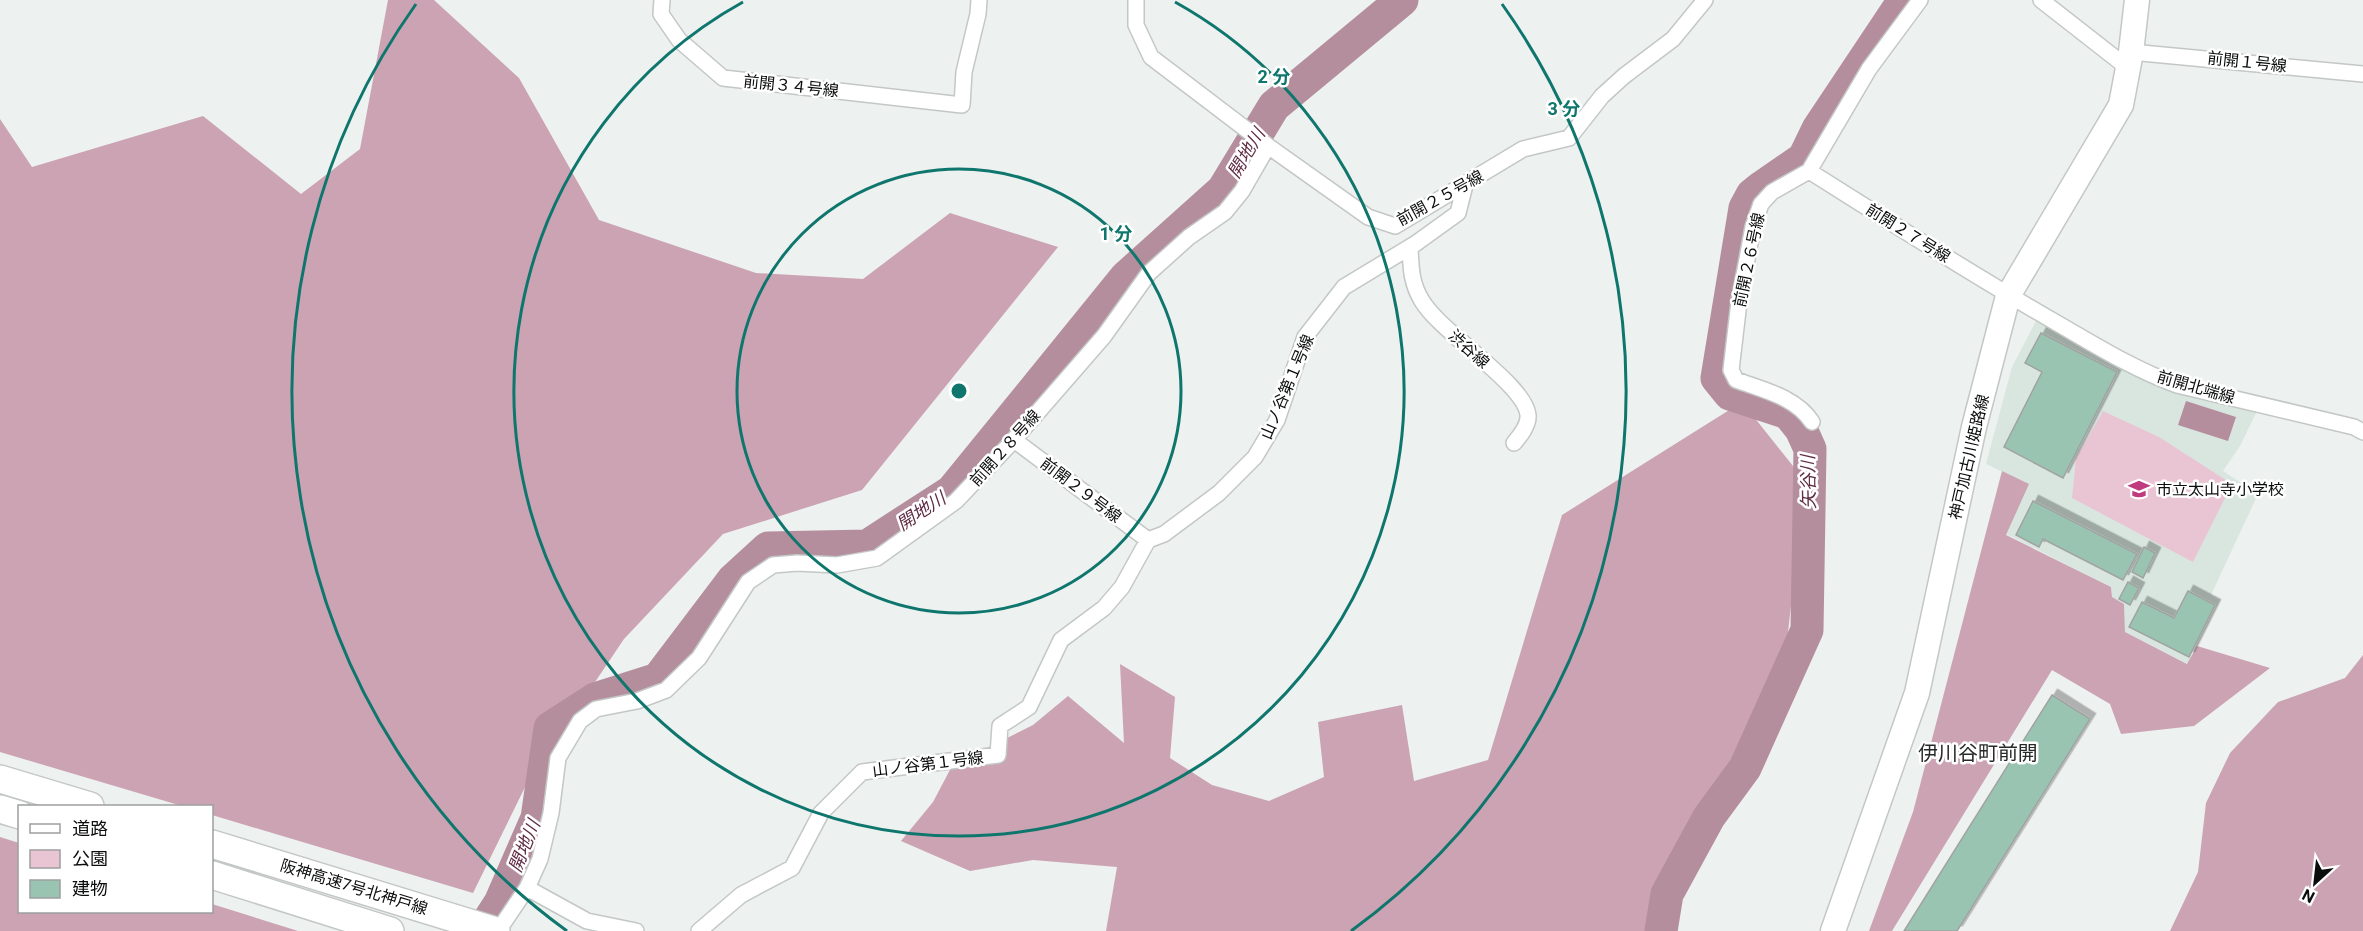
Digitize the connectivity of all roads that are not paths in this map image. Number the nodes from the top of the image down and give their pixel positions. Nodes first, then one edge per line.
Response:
1 (662, 0) edge
2 (979, 0) edge
3 (1136, 0) edge
4 (1705, 0) edge
5 (1920, 0) edge
6 (2041, 0) edge
7 (2137, 0) edge
8 (2130, 60) junction
9 (2363, 74) edge
10 (1268, 146) junction
11 (1809, 171) junction
12 (1466, 185) junction
13 (1410, 248) junction
14 (2008, 296) junction
15 (1812, 422) dead end
16 (2363, 432) edge
17 (1014, 440) junction
18 (1514, 444) dead end
19 (1148, 540) junction
20 (0, 779) edge
21 (84, 805) edge
22 (0, 809) edge
23 (18, 814) edge
24 (222, 847) edge
25 (217, 876) edge
26 (527, 888) junction
27 (390, 931) edge
28 (497, 931) edge
29 (636, 931) edge
30 (699, 931) edge
31 (1833, 931) edge

1 - 2 street, 前開３４号線
3 - 10 street, 前開２５号線
4 - 12 street, 前開２５号線
5 - 11 street, 前開２６号線
6 - 8 street
7 - 8 main road, 神戸加古川姫路線
8 - 9 street, 前開１号線
8 - 14 main road, 神戸加古川姫路線
10 - 12 street, 前開２５号線
10 - 17 street, 前開２８号線
11 - 14 street, 前開２７号線
11 - 15 street, 前開２６号線
12 - 13 street, 山ノ谷第１号線
13 - 18 street, 渋谷線
13 - 19 street, 山ノ谷第１号線
14 - 16 street, 前開北端線
14 - 31 main road, 神戸加古川姫路線
17 - 19 street, 前開２９号線
17 - 26 street, 前開２８号線
19 - 30 street, 山ノ谷第１号線
20 - 21 highway
22 - 23 highway
24 - 28 highway, 阪神高速7号北神戸線
25 - 27 highway, 阪神高速7号北神戸線
26 - 28 street, 前開２８号線
26 - 29 street

